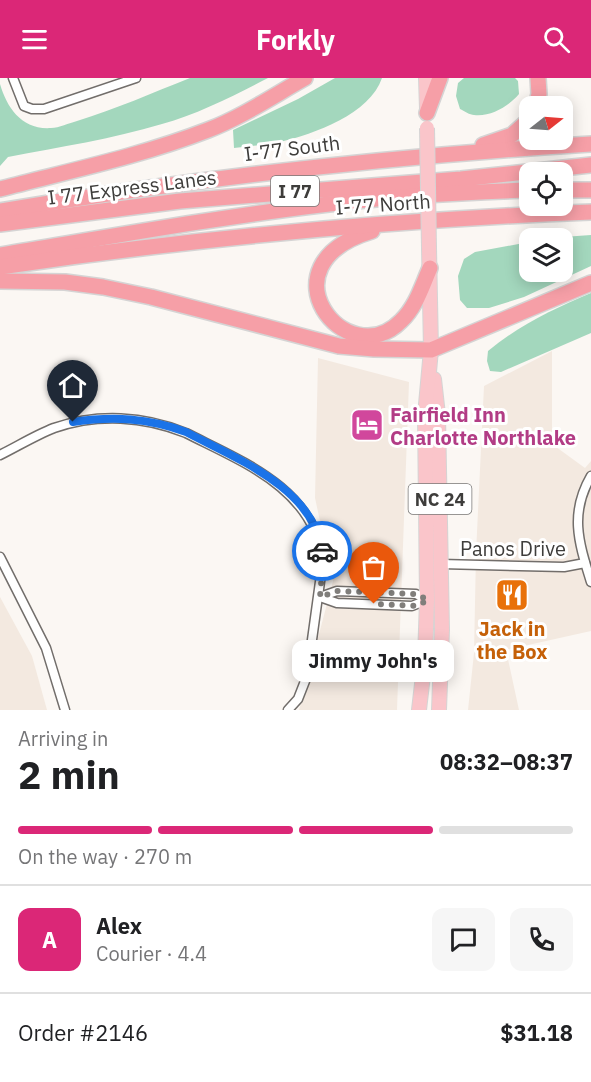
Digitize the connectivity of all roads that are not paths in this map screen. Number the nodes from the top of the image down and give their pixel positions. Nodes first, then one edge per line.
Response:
1 (13, 78) edge
2 (136, 78) edge
3 (305, 78) edge
4 (426, 78) edge
5 (440, 78) edge
6 (538, 78) edge
7 (538, 96) edge
8 (427, 121) junction
9 (519, 129) edge
10 (591, 144) edge
11 (458, 153) junction
12 (591, 165) edge
13 (0, 189) edge
14 (519, 190) edge
15 (573, 190) edge
16 (591, 190) edge
17 (0, 211) edge
18 (591, 212) edge
19 (396, 223) junction
20 (0, 224) edge
21 (0, 255) edge
22 (0, 267) edge
23 (430, 268) junction
24 (0, 281) edge
25 (591, 283) edge
26 (431, 350) junction
27 (0, 455) edge
28 (591, 476) edge
29 (0, 557) edge
30 (585, 563) junction
31 (441, 564) junction
32 (591, 582) edge
33 (320, 597) junction
34 (428, 600) junction
35 (65, 710) edge
36 (288, 710) edge
37 (419, 710) edge
38 (439, 710) edge

1 - 2 street
3 - 13 highway
4 - 8 main road, NC 24
5 - 8 highway
6 - 7 highway
8 - 23 main road, NC 24, bridge
9 - 11 highway
10 - 11 highway, I-77 South / I 77
11 - 17 highway, I-77 South / I 77
12 - 20 highway, I 77 Express Lanes / I 77
14 - 21 highway, I 77
15 - 16 highway
18 - 19 highway, I-77 North / I 77
19 - 22 highway, I-77 North / I 77
19 - 23 highway
23 - 26 main road, NC 24
24 - 26 highway
25 - 26 highway
26 - 31 main road, NC 24
26 - 34 main road, NC 24
27 - 33 street
28 - 30 street
29 - 35 street
30 - 31 street, Panos Drive
30 - 32 street
31 - 38 main road, NC 24
33 - 34 street
33 - 36 street
34 - 37 main road, NC 24

